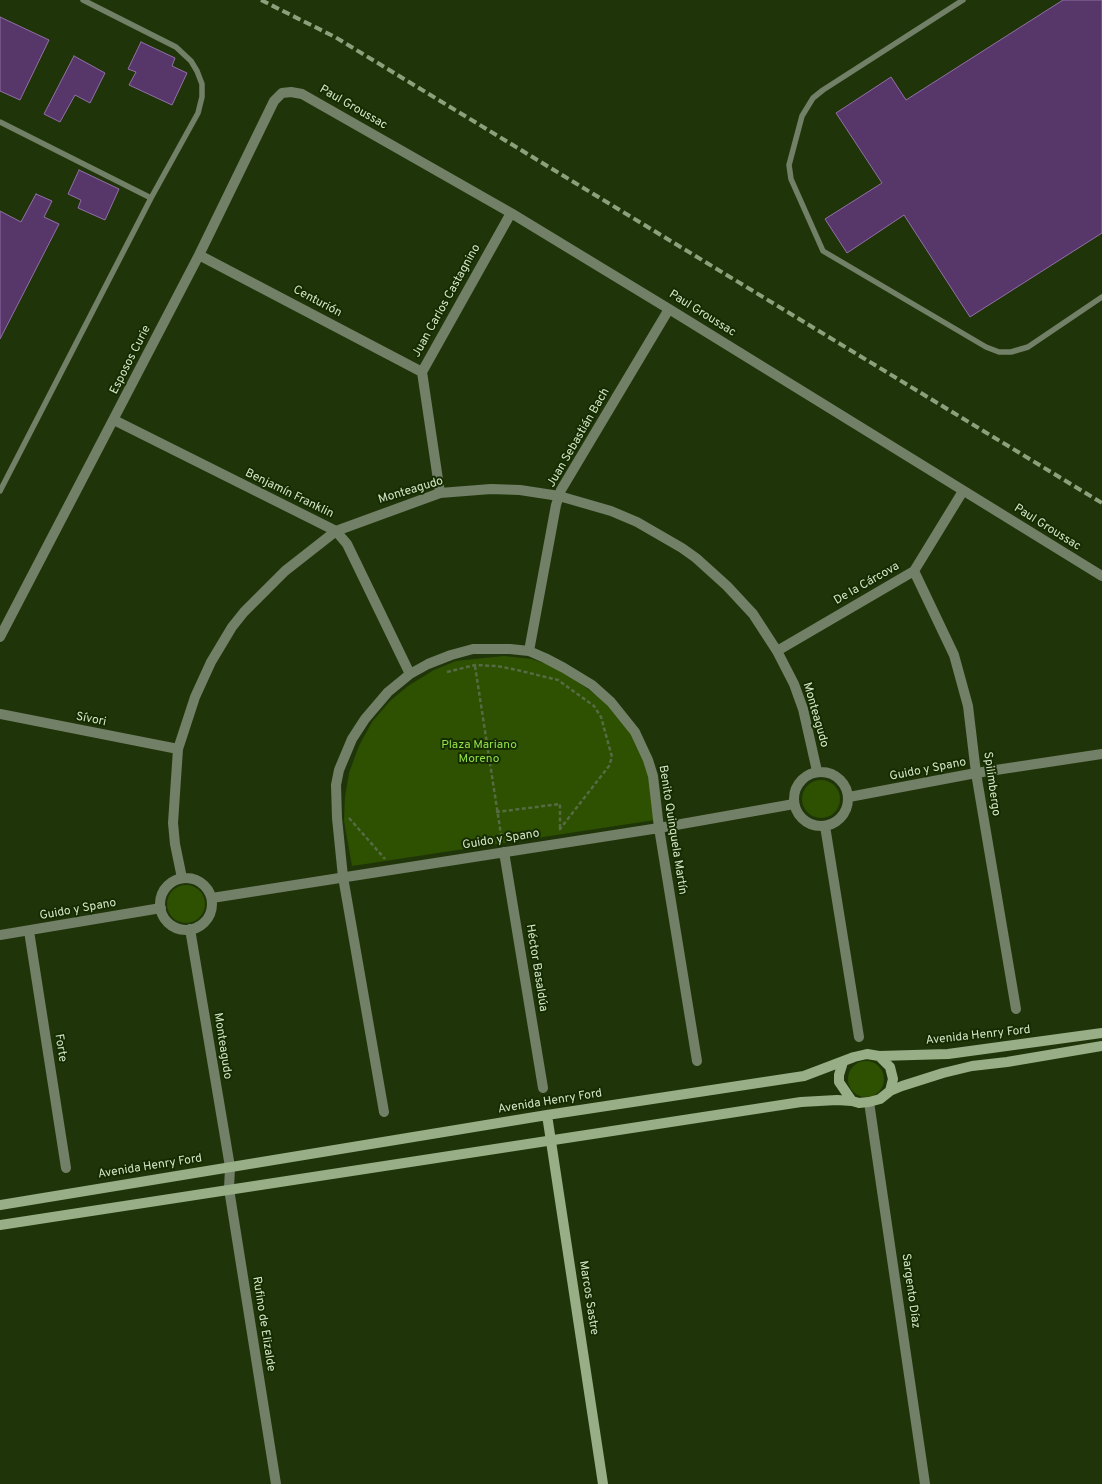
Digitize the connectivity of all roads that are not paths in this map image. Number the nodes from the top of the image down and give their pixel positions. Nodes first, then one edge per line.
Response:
1 (83, 0) edge
2 (964, 0) edge
3 (282, 93) joint
4 (0, 122) edge
5 (151, 198) junction
6 (511, 213) junction
7 (200, 254) junction
8 (1102, 297) edge
9 (669, 308) junction
10 (422, 372) junction
11 (114, 420) junction
12 (0, 491) edge
13 (963, 491) junction
14 (440, 493) junction
15 (559, 496) junction
16 (336, 530) junction
17 (914, 571) junction
18 (1102, 576) edge
19 (0, 637) edge
20 (529, 651) junction
21 (777, 651) junction
22 (410, 674) junction
23 (0, 714) edge
24 (178, 749) junction
25 (1102, 754) edge
26 (817, 771) junction
27 (976, 773) junction
28 (849, 797) junction
29 (794, 804) junction
30 (824, 826) junction
31 (659, 828) junction
32 (504, 852) junction
33 (182, 878) junction
34 (344, 878) junction
35 (212, 898) junction
36 (161, 908) junction
37 (190, 929) junction
38 (30, 931) junction
39 (0, 935) edge
40 (1016, 1009) dead end
41 (1102, 1033) edge
42 (859, 1037) dead end
43 (1102, 1047) edge
44 (879, 1056) junction
45 (697, 1061) dead end
46 (843, 1062) junction
47 (543, 1088) dead end
48 (890, 1092) junction
49 (852, 1101) junction
50 (869, 1102) junction
51 (384, 1112) dead end
52 (547, 1115) junction
53 (551, 1141) junction
54 (230, 1167) junction
55 (66, 1168) dead end
56 (228, 1189) junction
57 (0, 1204) edge
58 (0, 1225) edge
59 (276, 1484) edge
60 (604, 1484) edge
61 (925, 1484) edge

1 - 5 lane
2 - 8 lane
3 - 6 street, Paul Groussac
3 - 7 street, Esposos Curie
4 - 5 lane
5 - 12 lane
6 - 9 street, Paul Groussac
6 - 10 street, Juan Carlos Castagnino
7 - 10 street, Centurión
7 - 11 street, Esposos Curie
9 - 13 street, Paul Groussac
9 - 15 street, Juan Sebastián Bach
10 - 14 street, Juan Carlos Castagnino
11 - 16 street, Benjamín Franklin
11 - 19 street, Esposos Curie
13 - 17 street, De la Cárcova
13 - 18 street, Paul Groussac
14 - 15 street, Monteagudo
14 - 16 street, Monteagudo
15 - 20 street, Juan Sebastián Bach
15 - 21 street, Monteagudo
16 - 22 street, Benjamín Franklin
16 - 24 street, Monteagudo
17 - 21 street, De la Cárcova
17 - 27 street, Spilimbergo
20 - 22 street, Benito Quinquela Martín
20 - 31 street, Benito Quinquela Martín
21 - 26 street, Monteagudo
22 - 34 street, Benito Quinquela Martín
23 - 24 street, Sívori
24 - 33 street, Monteagudo
25 - 27 street, Guido y Spano
26 - 28 street
26 - 29 street
27 - 28 street, Guido y Spano
27 - 40 street, Spilimbergo
28 - 30 street
29 - 30 street
29 - 31 street, Guido y Spano
30 - 42 street
31 - 32 street, Guido y Spano
31 - 45 street, Benito Quinquela Martín
32 - 34 street, Guido y Spano
32 - 47 street, Héctor Basaldúa
33 - 35 street
33 - 36 street
34 - 35 street, Guido y Spano
34 - 51 street, Benito Quinquela Martín
35 - 37 street
36 - 37 street
36 - 38 street, Guido y Spano
37 - 54 street, Monteagudo
38 - 39 street, Guido y Spano
38 - 55 street, Forte
41 - 44 main road, Avenida Henry Ford
43 - 48 main road
44 - 46 main road, Avenida Henry Ford
44 - 48 main road
46 - 49 main road
46 - 52 main road, Avenida Henry Ford
48 - 50 main road
49 - 50 main road
49 - 53 main road
50 - 61 street, Sargento Díaz
52 - 53 main road, Marcos Sastre
52 - 54 main road, Avenida Henry Ford
53 - 56 main road
53 - 60 main road, Marcos Sastre
54 - 56 street, Rufino de Elizalde
54 - 57 main road, Avenida Henry Ford
56 - 58 main road
56 - 59 street, Rufino de Elizalde

